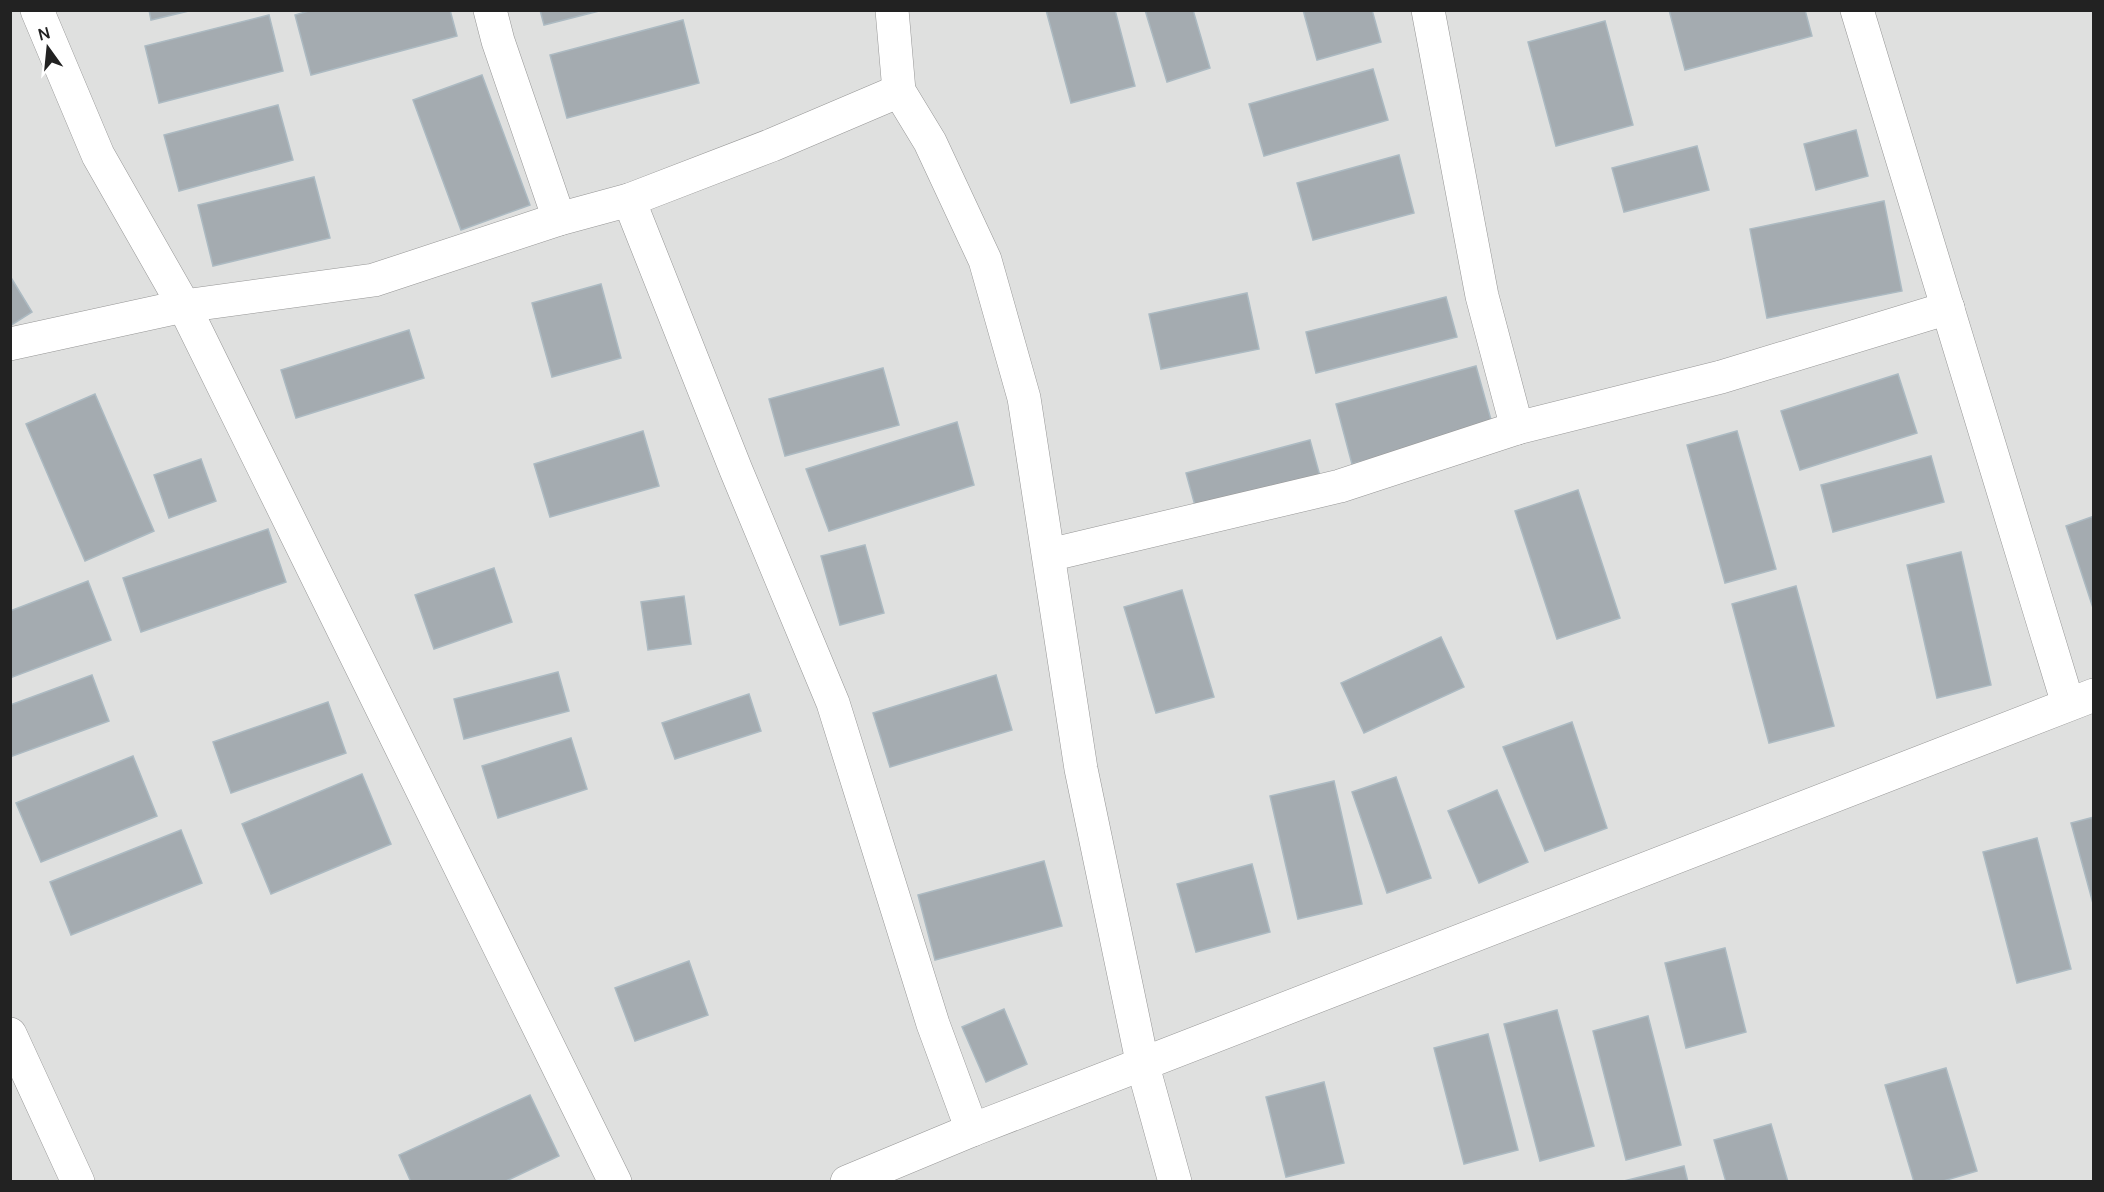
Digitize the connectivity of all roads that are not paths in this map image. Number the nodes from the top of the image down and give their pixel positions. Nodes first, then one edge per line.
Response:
1 (37, 10) edge
2 (490, 10) edge
3 (892, 10) edge
4 (1428, 10) edge
5 (1857, 10) edge
6 (899, 91) junction
7 (630, 200) junction
8 (559, 219) junction
9 (184, 306) junction
10 (1948, 308) junction
11 (10, 344) edge
12 (1517, 428) junction
13 (1049, 555) junction
14 (2081, 699) edge
15 (10, 1035) edge
16 (1143, 1066) junction
17 (972, 1130) junction
18 (78, 1182) edge
19 (615, 1182) edge
20 (847, 1182) edge
21 (1175, 1182) edge

1 - 9 street
2 - 8 street
3 - 6 street
4 - 12 street
5 - 10 street
6 - 7 street
6 - 13 street
7 - 8 street
7 - 17 street
8 - 9 street
9 - 11 street
9 - 19 street
10 - 12 street
10 - 14 street
12 - 13 street
13 - 16 street
14 - 16 street
15 - 18 street
16 - 17 street
16 - 21 street
17 - 20 street

